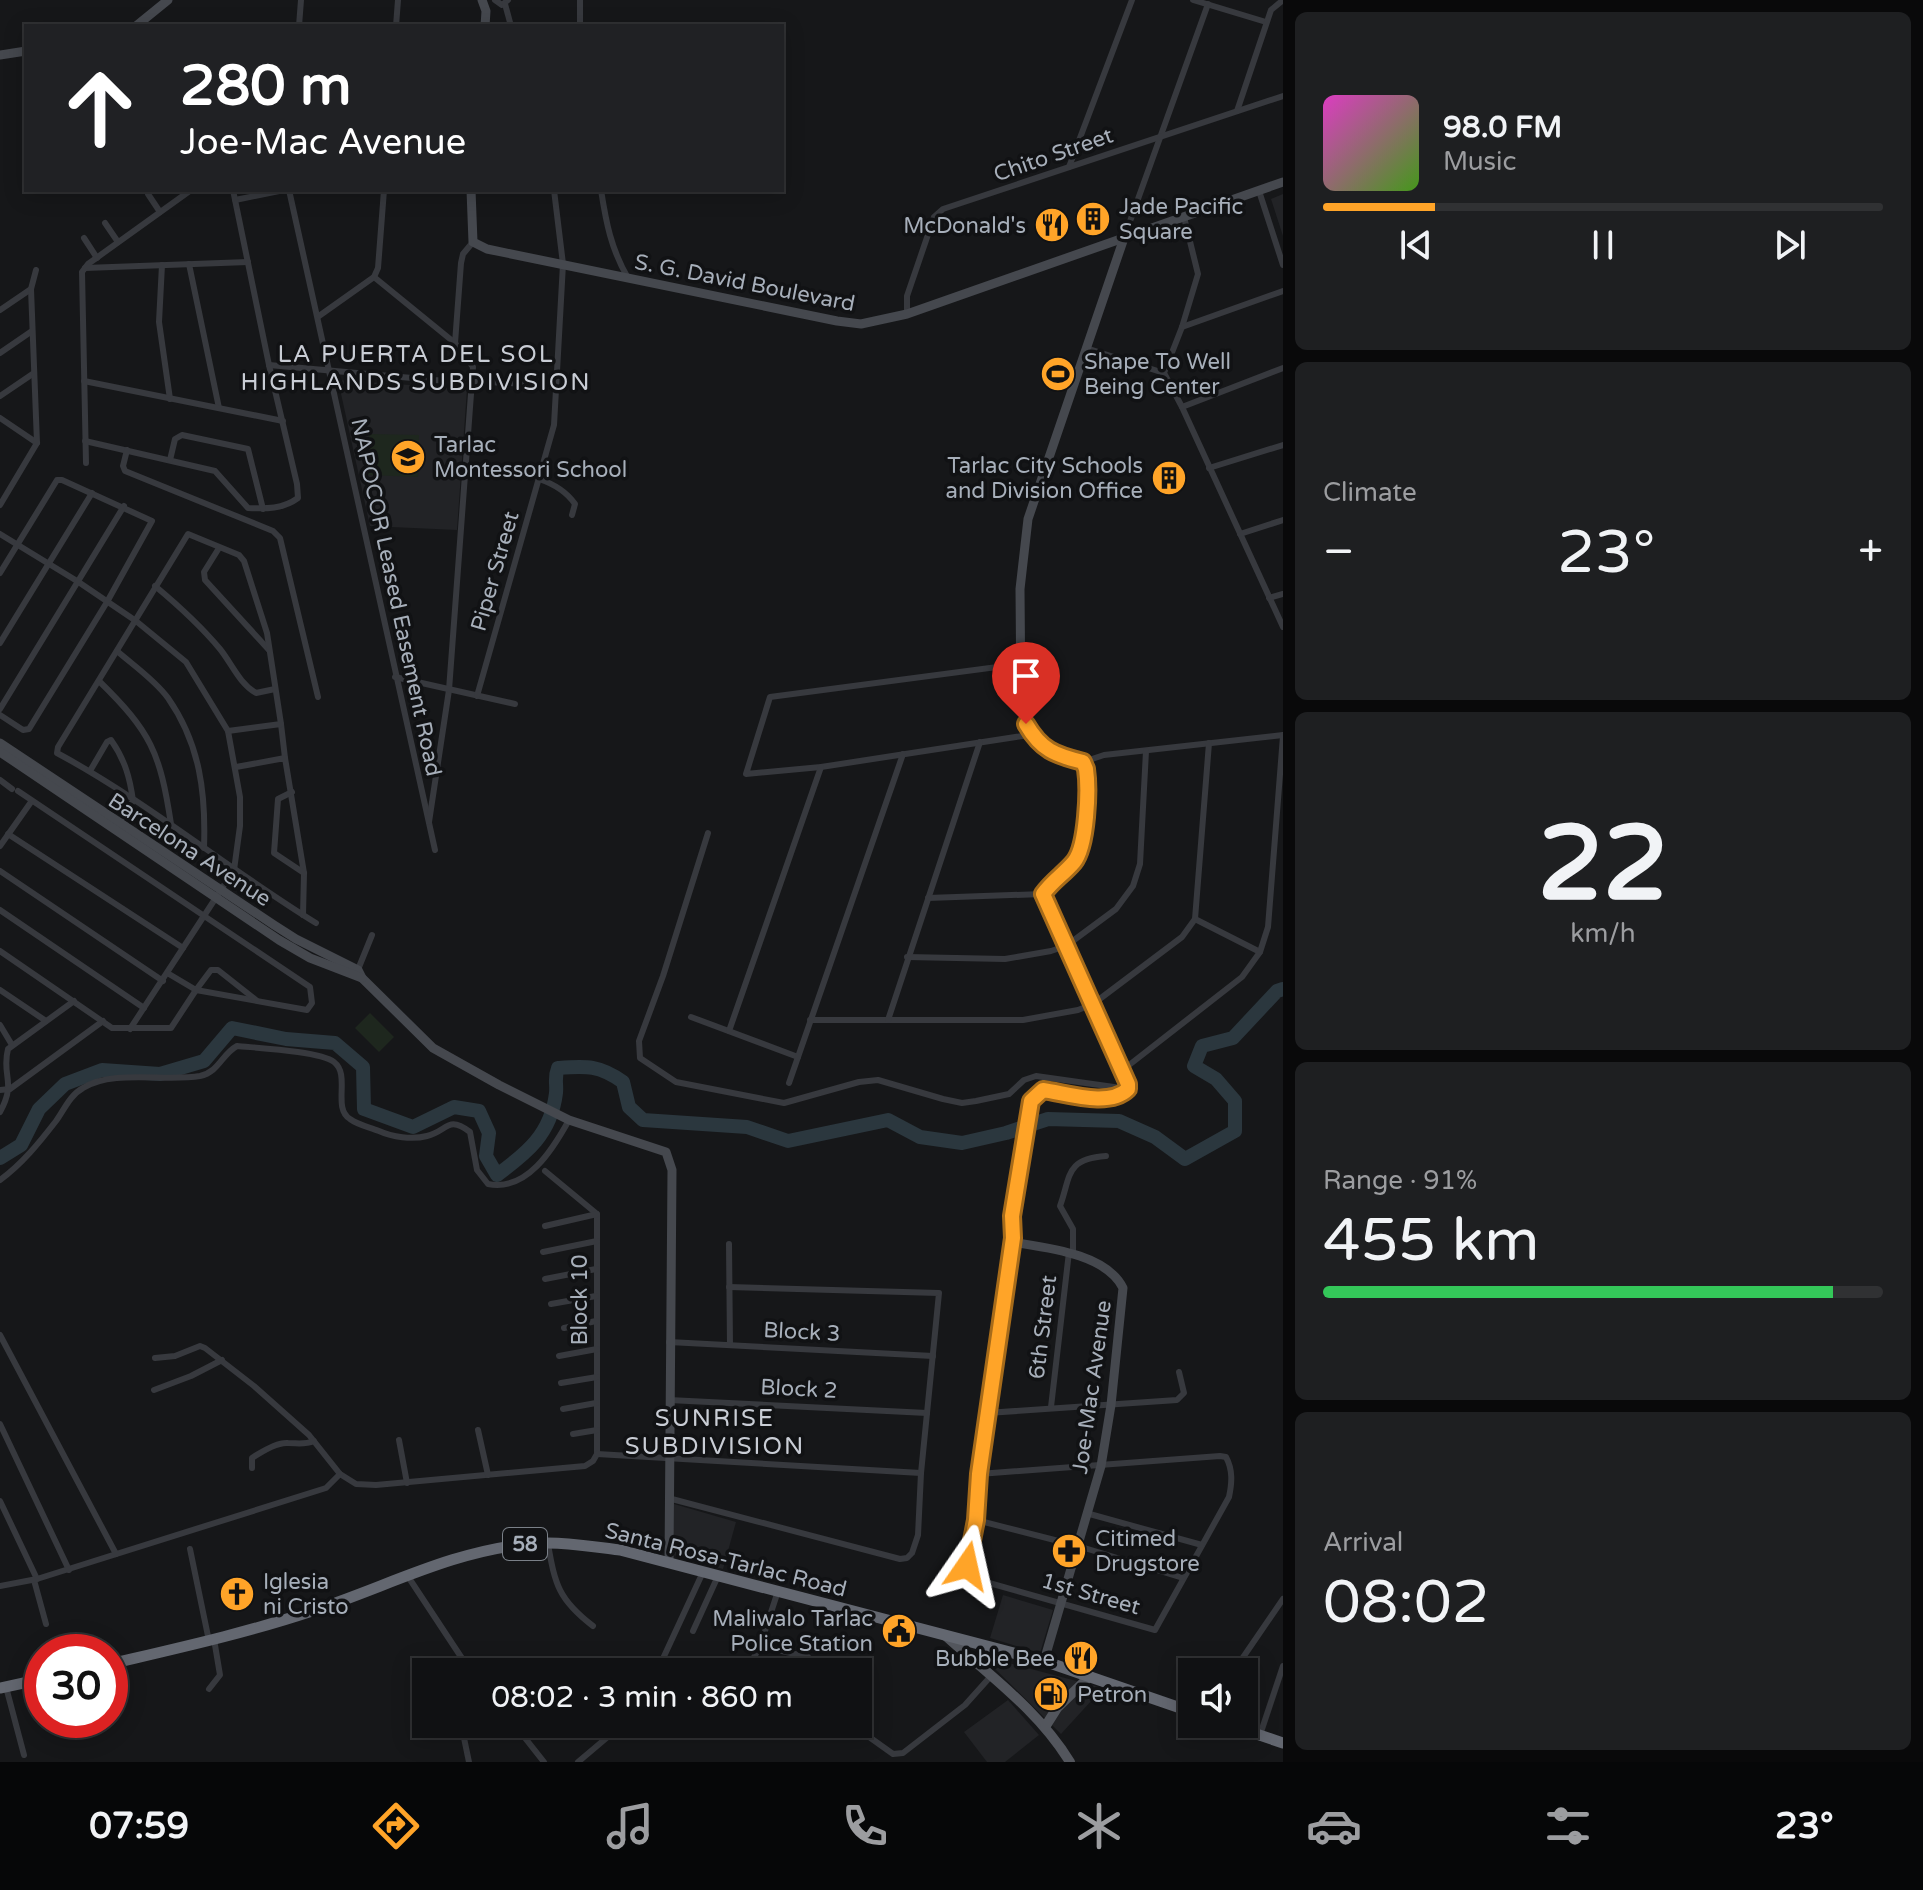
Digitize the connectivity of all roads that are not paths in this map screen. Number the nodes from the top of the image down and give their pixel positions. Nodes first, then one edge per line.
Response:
1 (168, 0) edge
2 (301, 0) edge
3 (398, 0) edge
4 (580, 0) edge
5 (1132, 0) edge
6 (1193, 0) edge
7 (1283, 0) edge
8 (488, 1) edge
9 (507, 2) edge
10 (1208, 4) junction
11 (1266, 22) junction
12 (138, 24) edge
13 (299, 24) edge
14 (396, 24) edge
15 (485, 24) edge
16 (511, 24) edge
17 (580, 24) edge
18 (24, 51) edge
19 (0, 55) edge
20 (1283, 96) edge
21 (1237, 111) junction
22 (1161, 135) junction
23 (1069, 167) junction
24 (1283, 182) edge
25 (1259, 191) junction
26 (233, 192) edge
27 (277, 192) edge
28 (288, 192) edge
29 (384, 192) edge
30 (471, 192) edge
31 (554, 192) edge
32 (601, 192) edge
33 (180, 193) edge
34 (148, 194) dead end
35 (235, 200) junction
36 (160, 212) junction
37 (1184, 217) junction
38 (105, 223) dead end
39 (84, 238) dead end
40 (1124, 238) junction
41 (118, 242) junction
42 (473, 242) junction
43 (97, 258) junction
44 (248, 262) junction
45 (189, 264) junction
46 (563, 264) junction
47 (162, 265) junction
48 (1283, 265) edge
49 (85, 268) junction
50 (36, 270) dead end
51 (374, 277) junction
52 (628, 278) junction
53 (31, 289) junction
54 (1283, 291) edge
55 (0, 310) edge
56 (907, 314) junction
57 (319, 316) junction
58 (1182, 327) junction
59 (32, 331) junction
60 (455, 343) junction
61 (1086, 348) junction
62 (0, 353) edge
63 (269, 365) junction
64 (1283, 368) edge
65 (329, 369) junction
66 (34, 373) junction
67 (1164, 373) junction
68 (473, 380) junction
69 (84, 381) junction
70 (556, 385) junction
71 (0, 396) edge
72 (170, 399) junction
73 (1182, 407) junction
74 (219, 408) junction
75 (2, 420) edge
76 (283, 421) junction
77 (0, 429) edge
78 (85, 441) junction
79 (37, 443) junction
80 (1283, 445) edge
81 (127, 450) junction
82 (170, 460) junction
83 (86, 463) dead end
84 (1209, 468) junction
85 (539, 479) junction
86 (92, 493) junction
87 (0, 505) edge
88 (124, 506) junction
89 (248, 508) junction
90 (263, 509) junction
91 (572, 515) dead end
92 (245, 520) junction
93 (1283, 520) edge
94 (0, 534) edge
95 (1240, 534) junction
96 (19, 543) junction
97 (219, 548) junction
98 (48, 563) junction
99 (0, 573) edge
100 (77, 581) junction
101 (155, 586) junction
102 (1283, 594) edge
103 (1269, 598) junction
104 (107, 602) junction
105 (136, 621) junction
106 (1283, 627) edge
107 (0, 643) edge
108 (269, 650) junction
109 (117, 651) junction
110 (1020, 664) junction
111 (395, 677) junction
112 (99, 681) junction
113 (275, 689) junction
114 (449, 690) junction
115 (477, 696) junction
116 (318, 697) dead end
117 (515, 704) dead end
118 (0, 712) edge
119 (281, 724) junction
120 (228, 731) junction
121 (1030, 732) junction
122 (1283, 735) edge
123 (980, 742) junction
124 (0, 743) edge
125 (1209, 743) junction
126 (1146, 751) junction
127 (0, 752) edge
128 (903, 754) junction
129 (285, 758) junction
130 (1083, 762) junction
131 (236, 767) junction
132 (821, 767) junction
133 (90, 771) junction
134 (0, 780) edge
135 (292, 792) junction
136 (133, 801) junction
137 (31, 802) junction
138 (171, 824) junction
139 (428, 825) junction
140 (116, 826) junction
141 (708, 833) dead end
142 (8, 834) junction
143 (0, 846) edge
144 (204, 848) junction
145 (435, 850) dead end
146 (234, 870) junction
147 (0, 871) edge
148 (304, 873) junction
149 (1043, 894) junction
150 (219, 896) junction
151 (928, 898) junction
152 (0, 910) edge
153 (303, 915) junction
154 (204, 917) junction
155 (1195, 919) junction
156 (316, 923) dead end
157 (372, 935) dead end
158 (1066, 946) junction
159 (183, 948) junction
160 (0, 951) edge
161 (1260, 952) junction
162 (907, 957) junction
163 (169, 974) junction
164 (358, 974) junction
165 (163, 981) junction
166 (0, 990) edge
167 (196, 990) junction
168 (74, 1001) junction
169 (258, 1001) junction
170 (1093, 1004) junction
171 (144, 1008) junction
172 (691, 1017) dead end
173 (810, 1020) junction
174 (888, 1020) junction
175 (46, 1021) junction
176 (103, 1021) junction
177 (0, 1025) edge
178 (130, 1029) junction
179 (729, 1031) junction
180 (12, 1045) junction
181 (798, 1057) junction
182 (1124, 1069) junction
183 (789, 1083) dead end
184 (10, 1089) junction
185 (1128, 1089) junction
186 (0, 1090) edge
187 (0, 1112) edge
188 (567, 1119) junction
189 (1106, 1156) dead end
190 (545, 1171) dead end
191 (0, 1180) edge
192 (597, 1214) junction
193 (545, 1226) dead end
194 (1013, 1238) junction
195 (597, 1241) junction
196 (729, 1244) dead end
197 (543, 1252) dead end
198 (1071, 1252) junction
199 (596, 1269) junction
200 (545, 1279) dead end
201 (729, 1287) junction
202 (596, 1296) junction
203 (551, 1304) dead end
204 (596, 1321) junction
205 (564, 1328) dead end
206 (0, 1335) edge
207 (669, 1342) junction
208 (730, 1345) junction
209 (597, 1349) junction
210 (559, 1356) dead end
211 (933, 1356) junction
212 (155, 1358) dead end
213 (222, 1360) junction
214 (1179, 1372) dead end
215 (597, 1377) junction
216 (561, 1383) dead end
217 (154, 1390) dead end
218 (669, 1400) junction
219 (596, 1403) junction
220 (1111, 1405) junction
221 (1051, 1407) junction
222 (563, 1409) dead end
223 (927, 1413) junction
224 (987, 1413) junction
225 (0, 1424) edge
226 (478, 1430) dead end
227 (597, 1430) junction
228 (573, 1434) dead end
229 (399, 1440) dead end
230 (314, 1441) junction
231 (597, 1454) junction
232 (670, 1458) junction
233 (1101, 1466) junction
234 (252, 1468) dead end
235 (921, 1473) junction
236 (340, 1474) junction
237 (979, 1474) junction
238 (488, 1475) junction
239 (407, 1483) junction
240 (668, 1498) junction
241 (0, 1501) edge
242 (1086, 1513) junction
243 (976, 1520) junction
244 (548, 1544) junction
245 (1202, 1545) junction
246 (1078, 1546) junction
247 (190, 1549) dead end
248 (116, 1554) junction
249 (669, 1563) junction
250 (69, 1570) junction
251 (703, 1572) junction
252 (407, 1575) junction
253 (718, 1576) junction
254 (1183, 1578) junction
255 (36, 1580) junction
256 (0, 1586) edge
257 (778, 1591) junction
258 (1283, 1599) edge
259 (1061, 1603) junction
260 (46, 1624) dead end
261 (593, 1626) dead end
262 (693, 1631) dead end
263 (946, 1635) junction
264 (211, 1640) junction
265 (760, 1646) junction
266 (808, 1657) dead end
267 (462, 1658) edge
268 (663, 1658) edge
269 (754, 1658) edge
270 (1243, 1658) edge
271 (128, 1660) edge
272 (1044, 1661) junction
273 (1283, 1666) edge
274 (991, 1676) junction
275 (1090, 1676) junction
276 (24, 1683) edge
277 (3, 1688) edge
278 (209, 1689) dead end
279 (1178, 1707) edge
280 (1045, 1727) junction
281 (1260, 1735) joint
282 (464, 1738) edge
283 (525, 1738) edge
284 (606, 1738) edge
285 (871, 1738) edge
286 (1283, 1743) edge
287 (24, 1755) dead end
288 (469, 1762) edge
289 (544, 1762) edge
290 (578, 1762) edge
291 (1070, 1762) edge

1 - 12 street
2 - 13 street
3 - 14 street
4 - 17 street
5 - 23 street
6 - 10 street
7 - 11 street
8 - 9 street
8 - 15 street
9 - 16 street
10 - 11 street
10 - 22 street
11 - 21 street
18 - 19 street
20 - 21 street, Chito Street
21 - 22 street, Chito Street
22 - 23 street, Chito Street
22 - 40 street
23 - 56 street, Chito Street
24 - 25 street, S. G. David Boulevard
25 - 37 street, S. G. David Boulevard
25 - 48 street
26 - 35 street
27 - 35 street
28 - 57 street, NAPOCOR Leased Easement Road
29 - 51 street
30 - 42 street
31 - 46 street, Piper Street
32 - 52 street
33 - 36 street
34 - 36 street
35 - 44 street
36 - 41 street
37 - 40 street, S. G. David Boulevard
37 - 58 street
38 - 41 street
39 - 43 street
40 - 56 street, S. G. David Boulevard
40 - 61 street
41 - 43 street
42 - 46 street, S. G. David Boulevard
42 - 60 street
43 - 49 street
44 - 45 street
44 - 63 street
45 - 47 street
45 - 74 street
46 - 52 street, S. G. David Boulevard
46 - 70 street, Piper Street
47 - 49 street
47 - 72 street
49 - 69 street
50 - 53 street
51 - 57 street
51 - 60 street
52 - 56 street, S. G. David Boulevard
53 - 55 street
53 - 59 street
54 - 58 street
57 - 65 street, NAPOCOR Leased Easement Road
58 - 67 street
59 - 62 street
59 - 66 street
60 - 68 street
61 - 67 street
61 - 110 street
63 - 65 street
63 - 76 street
64 - 73 street
65 - 68 street
65 - 111 street, NAPOCOR Leased Easement Road
66 - 71 street
66 - 79 street
67 - 73 street
68 - 70 street
68 - 114 street
69 - 72 street
69 - 78 street
70 - 85 street, Piper Street
72 - 74 street
73 - 84 street
74 - 76 street
75 - 77 street
75 - 79 street
76 - 90 street
78 - 81 street
78 - 83 street
79 - 87 street
80 - 84 street
81 - 82 street
81 - 92 street
82 - 89 street
82 - 90 street
84 - 95 street
85 - 91 street
85 - 115 street, Piper Street
86 - 88 street
86 - 96 street
86 - 98 street
88 - 100 street
88 - 104 street
89 - 90 street
89 - 92 street
92 - 116 street
93 - 95 street
94 - 96 street
95 - 103 street
96 - 98 street
96 - 99 street
97 - 101 street
97 - 108 street
97 - 108 street
98 - 100 street
98 - 107 street
100 - 104 street
100 - 118 street
101 - 105 street
101 - 113 street
102 - 103 street
103 - 106 street
104 - 105 street
104 - 118 street
105 - 109 street
105 - 120 street
108 - 113 street
109 - 112 street
109 - 144 street
110 - 121 street
110 - 132 street
111 - 114 street
111 - 139 street, NAPOCOR Leased Easement Road
112 - 133 street
112 - 138 street
113 - 119 street
114 - 115 street
114 - 139 street
115 - 117 street
119 - 120 street
119 - 129 street
120 - 131 street
121 - 123 street
121 - 130 street
122 - 125 street
122 - 161 street
123 - 128 street
123 - 151 street
124 - 140 street, Barcelona Avenue
125 - 126 street
125 - 155 street
126 - 130 street
126 - 158 street
127 - 140 street, Barcelona Avenue
128 - 132 street
128 - 173 street
129 - 131 street
129 - 135 street
130 - 149 street
131 - 146 street
132 - 179 street
133 - 136 street
133 - 136 street
134 - 137 street
135 - 148 street
135 - 148 street
136 - 138 street
136 - 140 street
137 - 142 street
137 - 154 street
138 - 144 street
139 - 145 street, NAPOCOR Leased Easement Road
140 - 150 street, Barcelona Avenue
141 - 185 street
142 - 143 street
142 - 159 street
144 - 146 street
146 - 150 street
146 - 153 street
147 - 165 street
148 - 153 street
149 - 151 street
149 - 158 street
150 - 154 street
150 - 164 street, Barcelona Avenue
151 - 162 street
152 - 171 street
153 - 156 street
154 - 159 street
154 - 169 street
155 - 161 street
155 - 170 street
157 - 164 street
158 - 162 street
158 - 170 street
159 - 163 street
160 - 168 street
161 - 182 street
162 - 174 street
163 - 165 street
163 - 167 street
164 - 188 street, Barcelona Avenue
165 - 171 street
166 - 175 street
167 - 169 street
167 - 169 street
167 - 178 street
168 - 175 street
168 - 176 street
170 - 174 street
170 - 182 street
171 - 178 street
172 - 179 street
173 - 174 street
173 - 181 street
175 - 180 street
176 - 178 street
176 - 184 street
177 - 180 street
179 - 181 street
180 - 184 street
181 - 183 street
182 - 185 street
184 - 186 street
184 - 187 street
185 - 194 street
188 - 191 street
188 - 207 street, Barcelona Avenue
189 - 198 street, 6th Street
190 - 192 street
192 - 193 street
192 - 195 street, Block 10
194 - 198 street, Joe-Mac Avenue
194 - 224 street
195 - 197 street
195 - 199 street, Block 10
196 - 201 street
198 - 220 street, Joe-Mac Avenue
198 - 221 street, 6th Street
199 - 200 street
199 - 202 street, Block 10
201 - 208 street
201 - 211 street
202 - 203 street
202 - 204 street, Block 10
204 - 205 street
204 - 209 street, Block 10
206 - 248 street
207 - 208 street, Block 3
207 - 218 street
208 - 211 street, Block 3
209 - 210 street
209 - 215 street, Block 10
211 - 223 street
212 - 213 street
213 - 217 street
213 - 230 street
214 - 220 street
215 - 216 street
215 - 219 street, Block 10
218 - 223 street, Block 2
218 - 232 street
219 - 222 street
219 - 227 street, Block 10
220 - 221 street
220 - 233 street, Joe-Mac Avenue
221 - 224 street
223 - 235 street
224 - 237 street
225 - 250 street
226 - 238 street
227 - 228 street
227 - 231 street, Block 10
229 - 239 street
230 - 234 street
230 - 236 street
231 - 232 street
231 - 238 street
232 - 235 street
232 - 240 street
233 - 237 street
233 - 242 street, Joe-Mac Avenue
233 - 245 street
235 - 240 street
236 - 239 street
236 - 248 street
237 - 243 street
238 - 239 street
240 - 249 street
241 - 255 street
242 - 245 street
242 - 246 street, Joe-Mac Avenue
243 - 246 street
243 - 259 street, 1st Street
244 - 249 highway, Santa Rosa-Tarlac Road / 58
244 - 252 highway, Santa Rosa-Tarlac Road / 58
244 - 261 street
245 - 254 street
246 - 254 street
246 - 259 street, Joe-Mac Avenue
247 - 264 street
248 - 250 street
249 - 251 highway, Santa Rosa-Tarlac Road / 58
250 - 255 street
251 - 253 highway, Santa Rosa-Tarlac Road / 58
251 - 268 street
252 - 264 highway, Santa Rosa-Tarlac Road / 58
252 - 267 street
253 - 257 highway, Santa Rosa-Tarlac Road / 58
253 - 262 street
254 - 259 street, 1st Street
255 - 256 street
255 - 260 street
257 - 263 highway, Santa Rosa-Tarlac Road / 58
257 - 265 street
258 - 270 street
259 - 272 street, Joe-Mac Avenue
263 - 272 highway, Santa Rosa-Tarlac Road / 58
263 - 274 main road
264 - 271 highway, Santa Rosa-Tarlac Road / 58
264 - 278 street
265 - 266 street
265 - 269 street
272 - 275 highway, Santa Rosa-Tarlac Road / 58
273 - 281 street
274 - 280 main road
274 - 285 street
275 - 279 highway, Santa Rosa-Tarlac Road / 58
275 - 280 main road
276 - 277 highway
277 - 287 street
280 - 291 main road
281 - 286 highway
282 - 288 street
283 - 289 street
284 - 290 street

